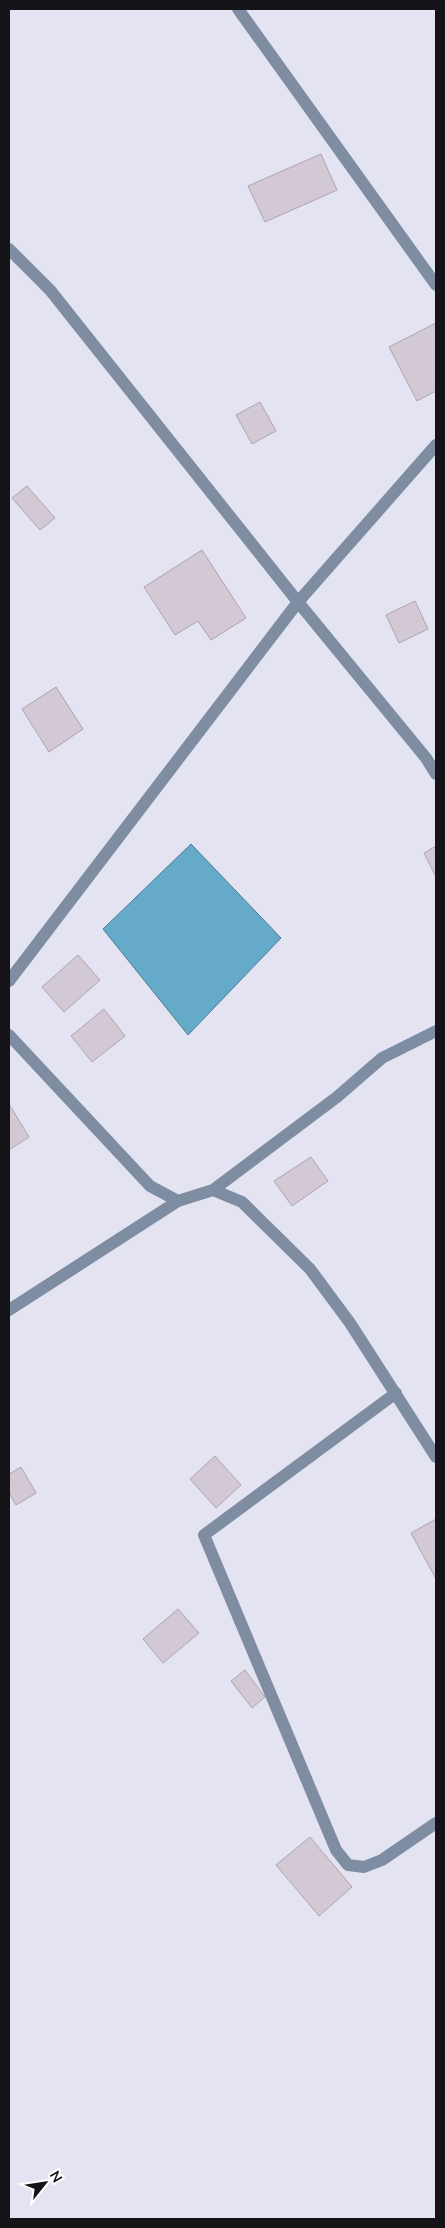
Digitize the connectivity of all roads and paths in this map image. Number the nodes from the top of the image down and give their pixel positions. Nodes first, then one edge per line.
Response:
1 (238, 9) edge
2 (9, 250) edge
3 (436, 285) edge
4 (436, 445) edge
5 (298, 602) junction
6 (436, 774) edge
7 (9, 981) edge
8 (436, 1031) edge
9 (9, 1035) edge
10 (213, 1190) junction
11 (178, 1201) junction
12 (9, 1310) edge
13 (396, 1393) junction
14 (436, 1457) edge
15 (436, 1823) edge

1 - 3 street
2 - 5 street
4 - 5 street
5 - 6 street
5 - 7 street
8 - 10 street
9 - 11 street
10 - 11 street
10 - 13 street
11 - 12 street
13 - 14 street
13 - 15 street

